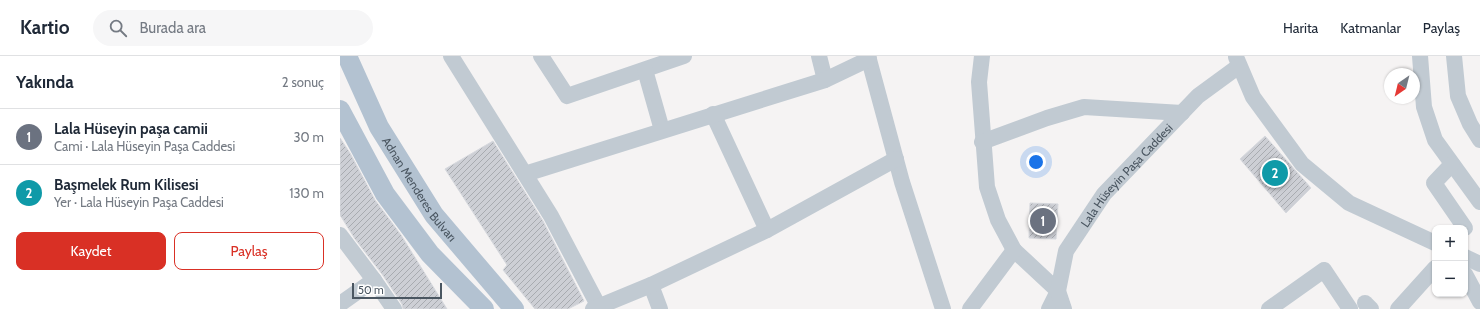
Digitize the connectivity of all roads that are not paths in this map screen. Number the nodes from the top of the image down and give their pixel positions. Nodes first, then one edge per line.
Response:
1 (347, 56) edge
2 (541, 56) edge
3 (684, 56) edge
4 (819, 56) edge
5 (982, 56) edge
6 (1420, 56) edge
7 (1454, 56) edge
8 (453, 57) edge
9 (868, 58) edge
10 (1237, 61) edge
11 (645, 70) junction
12 (825, 80) junction
13 (340, 110) edge
14 (1182, 113) junction
15 (713, 114) junction
16 (662, 130) junction
17 (1480, 140) edge
18 (982, 142) junction
19 (896, 159) junction
20 (1452, 164) junction
21 (525, 174) junction
22 (1480, 202) edge
23 (1462, 225) edge
24 (767, 230) junction
25 (340, 234) edge
26 (1432, 242) edge
27 (1014, 250) junction
28 (1468, 258) edge
29 (1480, 264) edge
30 (1432, 271) edge
31 (374, 280) junction
32 (1468, 280) edge
33 (651, 284) junction
34 (1058, 291) junction
35 (1480, 302) edge
36 (340, 304) edge
37 (596, 308) edge
38 (1273, 308) edge
39 (394, 309) edge
40 (484, 309) edge
41 (514, 309) edge
42 (660, 309) edge
43 (943, 309) edge
44 (970, 309) edge
45 (1049, 309) edge
46 (1064, 309) edge
47 (1350, 309) edge
48 (1398, 309) edge

1 - 41 main road, Adnan Menderes Bulvarı
2 - 11 street
3 - 11 street
4 - 12 street
5 - 18 street
6 - 20 street
7 - 17 street
8 - 21 street
9 - 12 street
9 - 19 street
10 - 14 street, Lala Hüseyin Paşa Caddesi
10 - 26 street
11 - 16 street
12 - 15 street
13 - 40 main road
14 - 18 street
14 - 34 street, Lala Hüseyin Paşa Caddesi
15 - 16 street
15 - 24 street
16 - 21 street
18 - 27 street
19 - 24 street
19 - 43 street
20 - 22 street
20 - 23 street
21 - 37 street
24 - 33 street
25 - 31 street
27 - 34 street
27 - 44 street
28 - 29 street
30 - 48 street
31 - 36 street
31 - 39 street
32 - 35 street
33 - 37 street
33 - 42 street
34 - 45 street
34 - 46 street, Lala Hüseyin Paşa Caddesi
38 - 47 street

